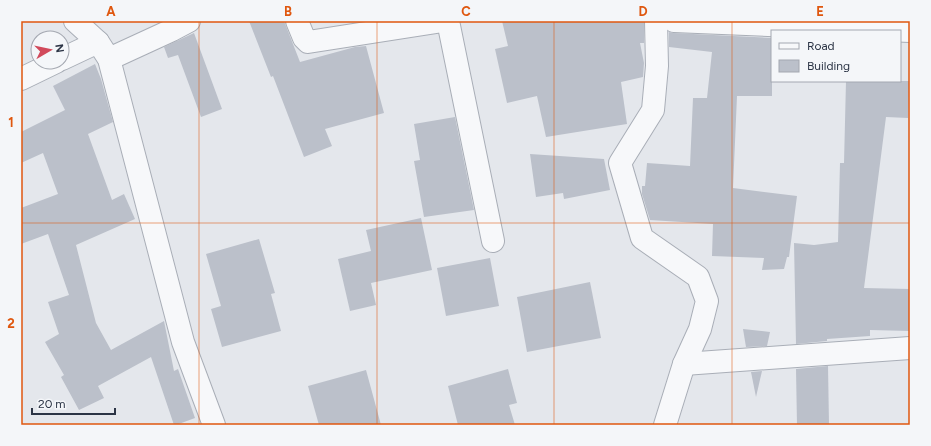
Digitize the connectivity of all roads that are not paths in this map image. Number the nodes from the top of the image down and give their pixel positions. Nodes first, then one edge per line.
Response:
1 (76, 21) edge
2 (189, 21) edge
3 (297, 21) edge
4 (443, 21) edge
5 (448, 21) edge
6 (656, 21) edge
7 (674, 21) edge
8 (886, 30) edge
9 (103, 50) junction
10 (70, 57) edge
11 (38, 70) edge
12 (21, 78) edge
13 (493, 241) dead end
14 (910, 348) edge
15 (684, 364) junction
16 (214, 425) edge
17 (665, 425) edge

1 - 9 street
2 - 9 street
3 - 4 street
5 - 13 street
6 - 15 street
7 - 8 street
9 - 10 street
9 - 16 street
11 - 12 street
14 - 15 street
15 - 17 street

